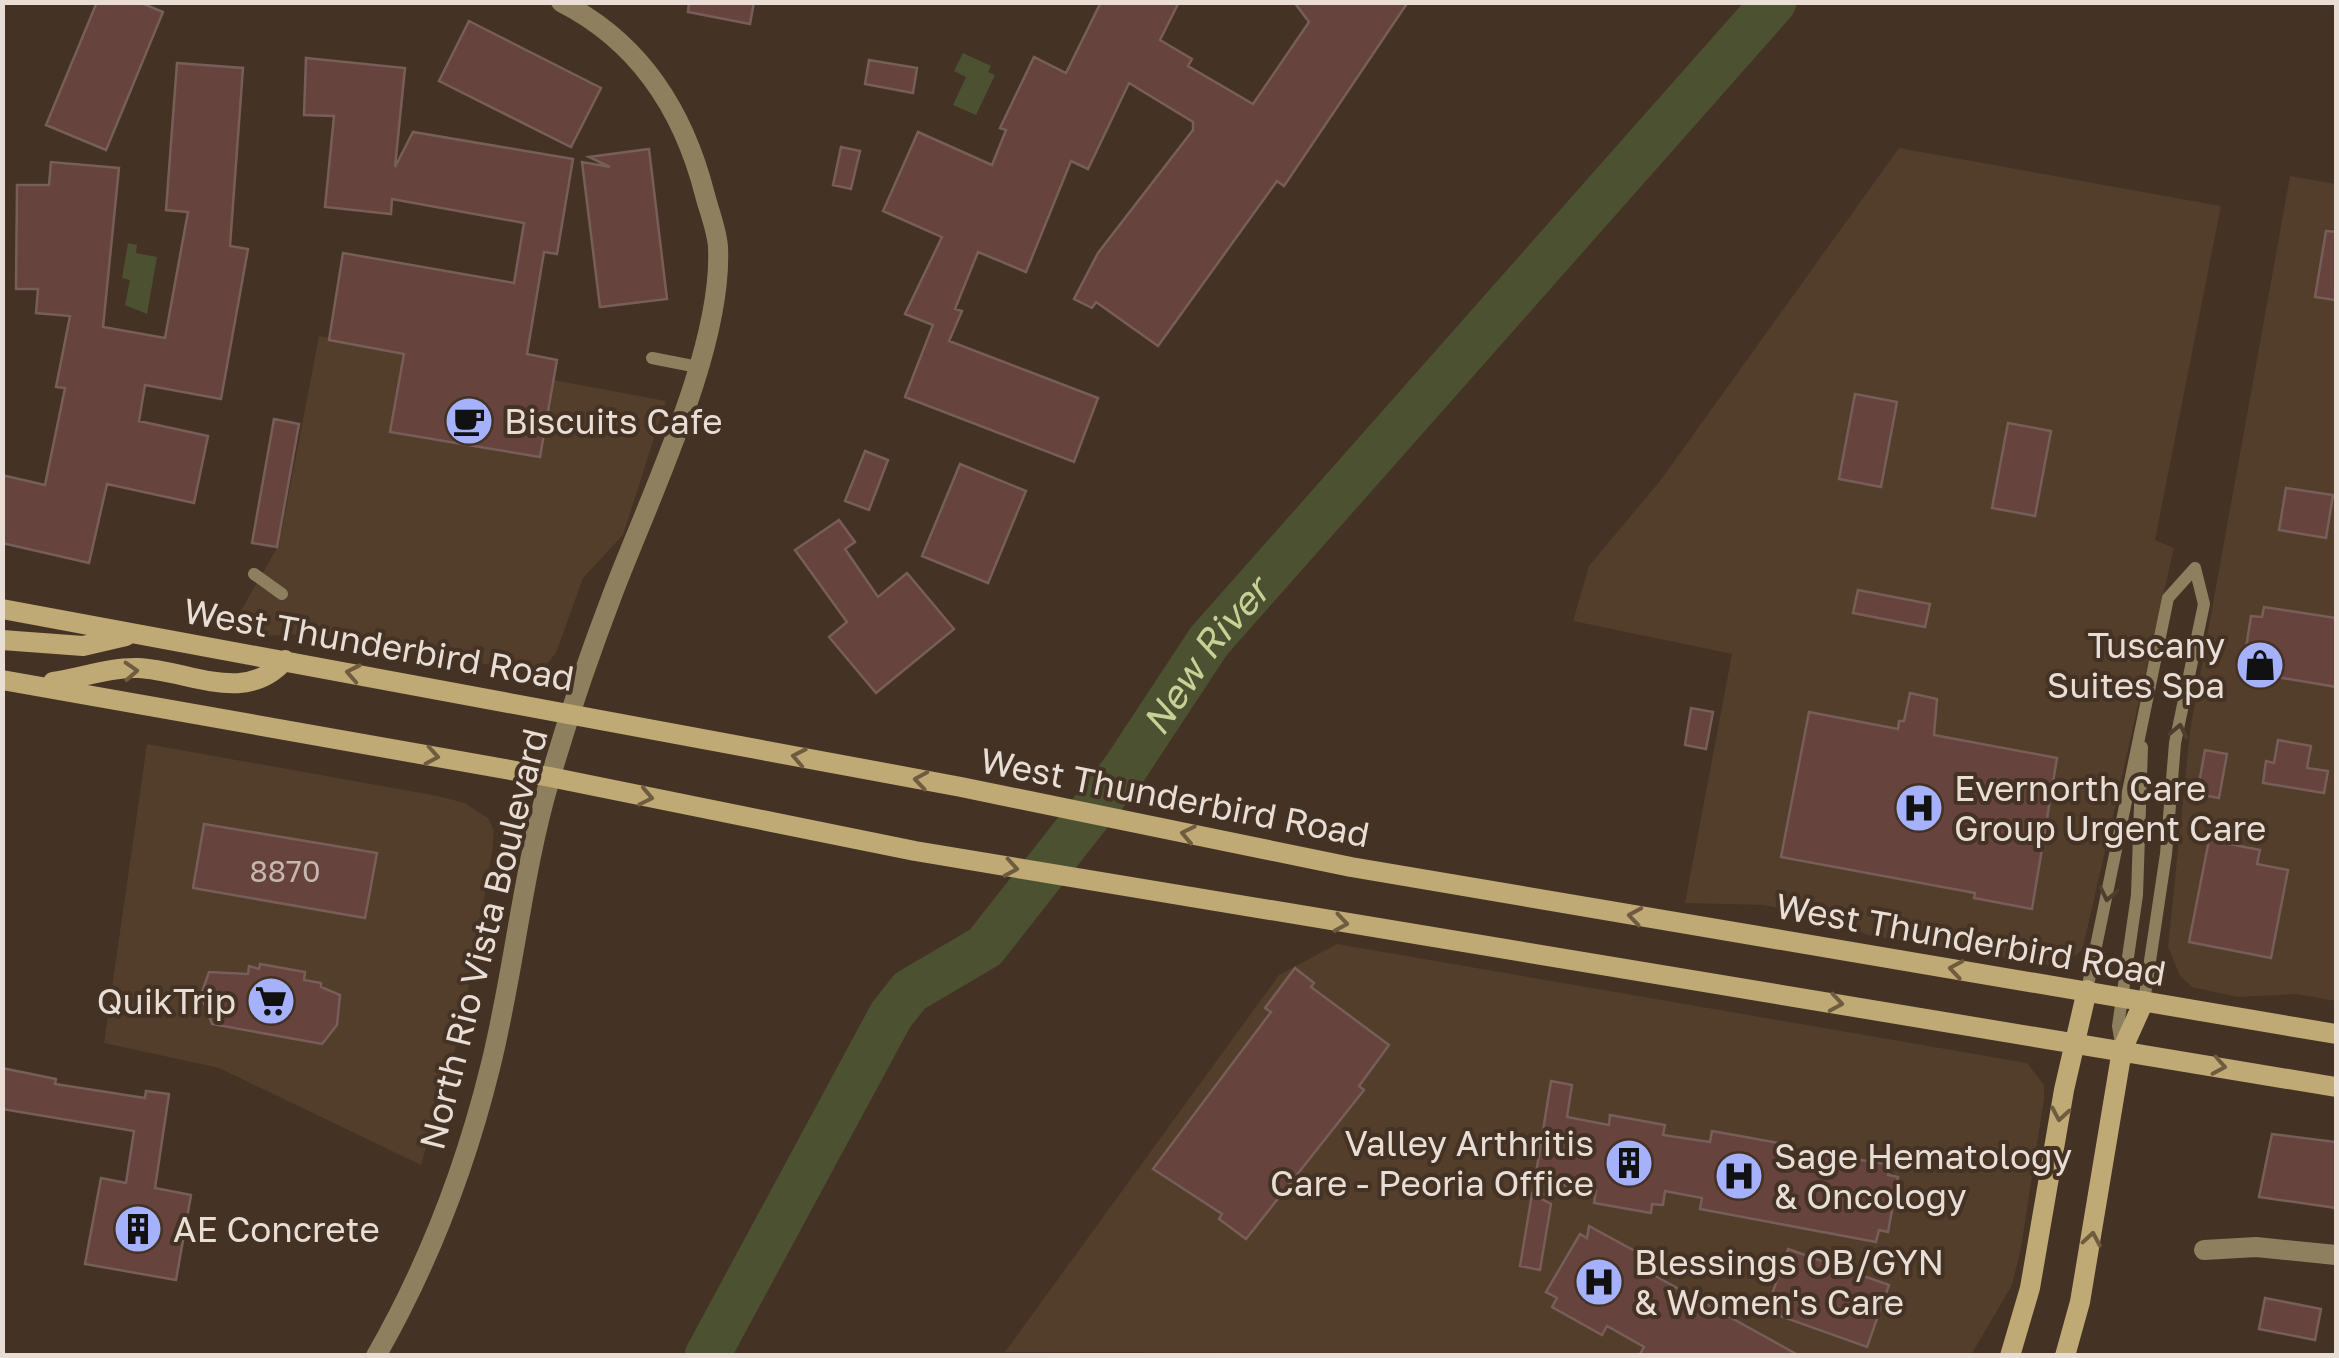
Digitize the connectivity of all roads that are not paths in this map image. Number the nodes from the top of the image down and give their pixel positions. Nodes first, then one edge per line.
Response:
1 (561, 2) edge
2 (652, 358) dead end
3 (698, 367) junction
4 (254, 574) dead end
5 (282, 594) dead end
6 (2, 609) edge
7 (138, 633) junction
8 (2, 640) edge
9 (285, 660) junction
10 (2, 680) edge
11 (35, 686) junction
12 (572, 713) junction
13 (2142, 720) junction
14 (550, 777) junction
15 (2086, 990) junction
16 (2122, 997) junction
17 (2144, 1001) junction
18 (2336, 1034) edge
19 (2075, 1041) junction
20 (2122, 1050) junction
21 (2336, 1087) edge
22 (2204, 1250) dead end
23 (2336, 1256) edge
24 (376, 1356) edge
25 (2010, 1356) edge
26 (2065, 1356) edge

1 - 3 street, North Rio Vista Boulevard
2 - 3 lane
3 - 12 street, North Rio Vista Boulevard
4 - 5 lane
6 - 7 main road, West Thunderbird Road
7 - 8 main road
7 - 9 main road, West Thunderbird Road
11 -> 9 main road
12 -> 9 main road, West Thunderbird Road
10 - 11 main road
11 -> 14 main road
12 - 14 street, North Rio Vista Boulevard
15 -> 12 main road, West Thunderbird Road
13 -> 15 lane
13 - 16 lane
17 -> 13 lane
14 -> 19 main road
14 - 24 street, North Rio Vista Boulevard
15 - 16 main road, West Thunderbird Road
15 - 19 main road
16 - 17 main road, West Thunderbird Road
16 - 20 lane
17 - 18 main road, West Thunderbird Road
17 - 20 main road
19 - 20 main road
19 -> 25 main road
20 -> 21 main road
26 -> 20 main road
22 - 23 street

